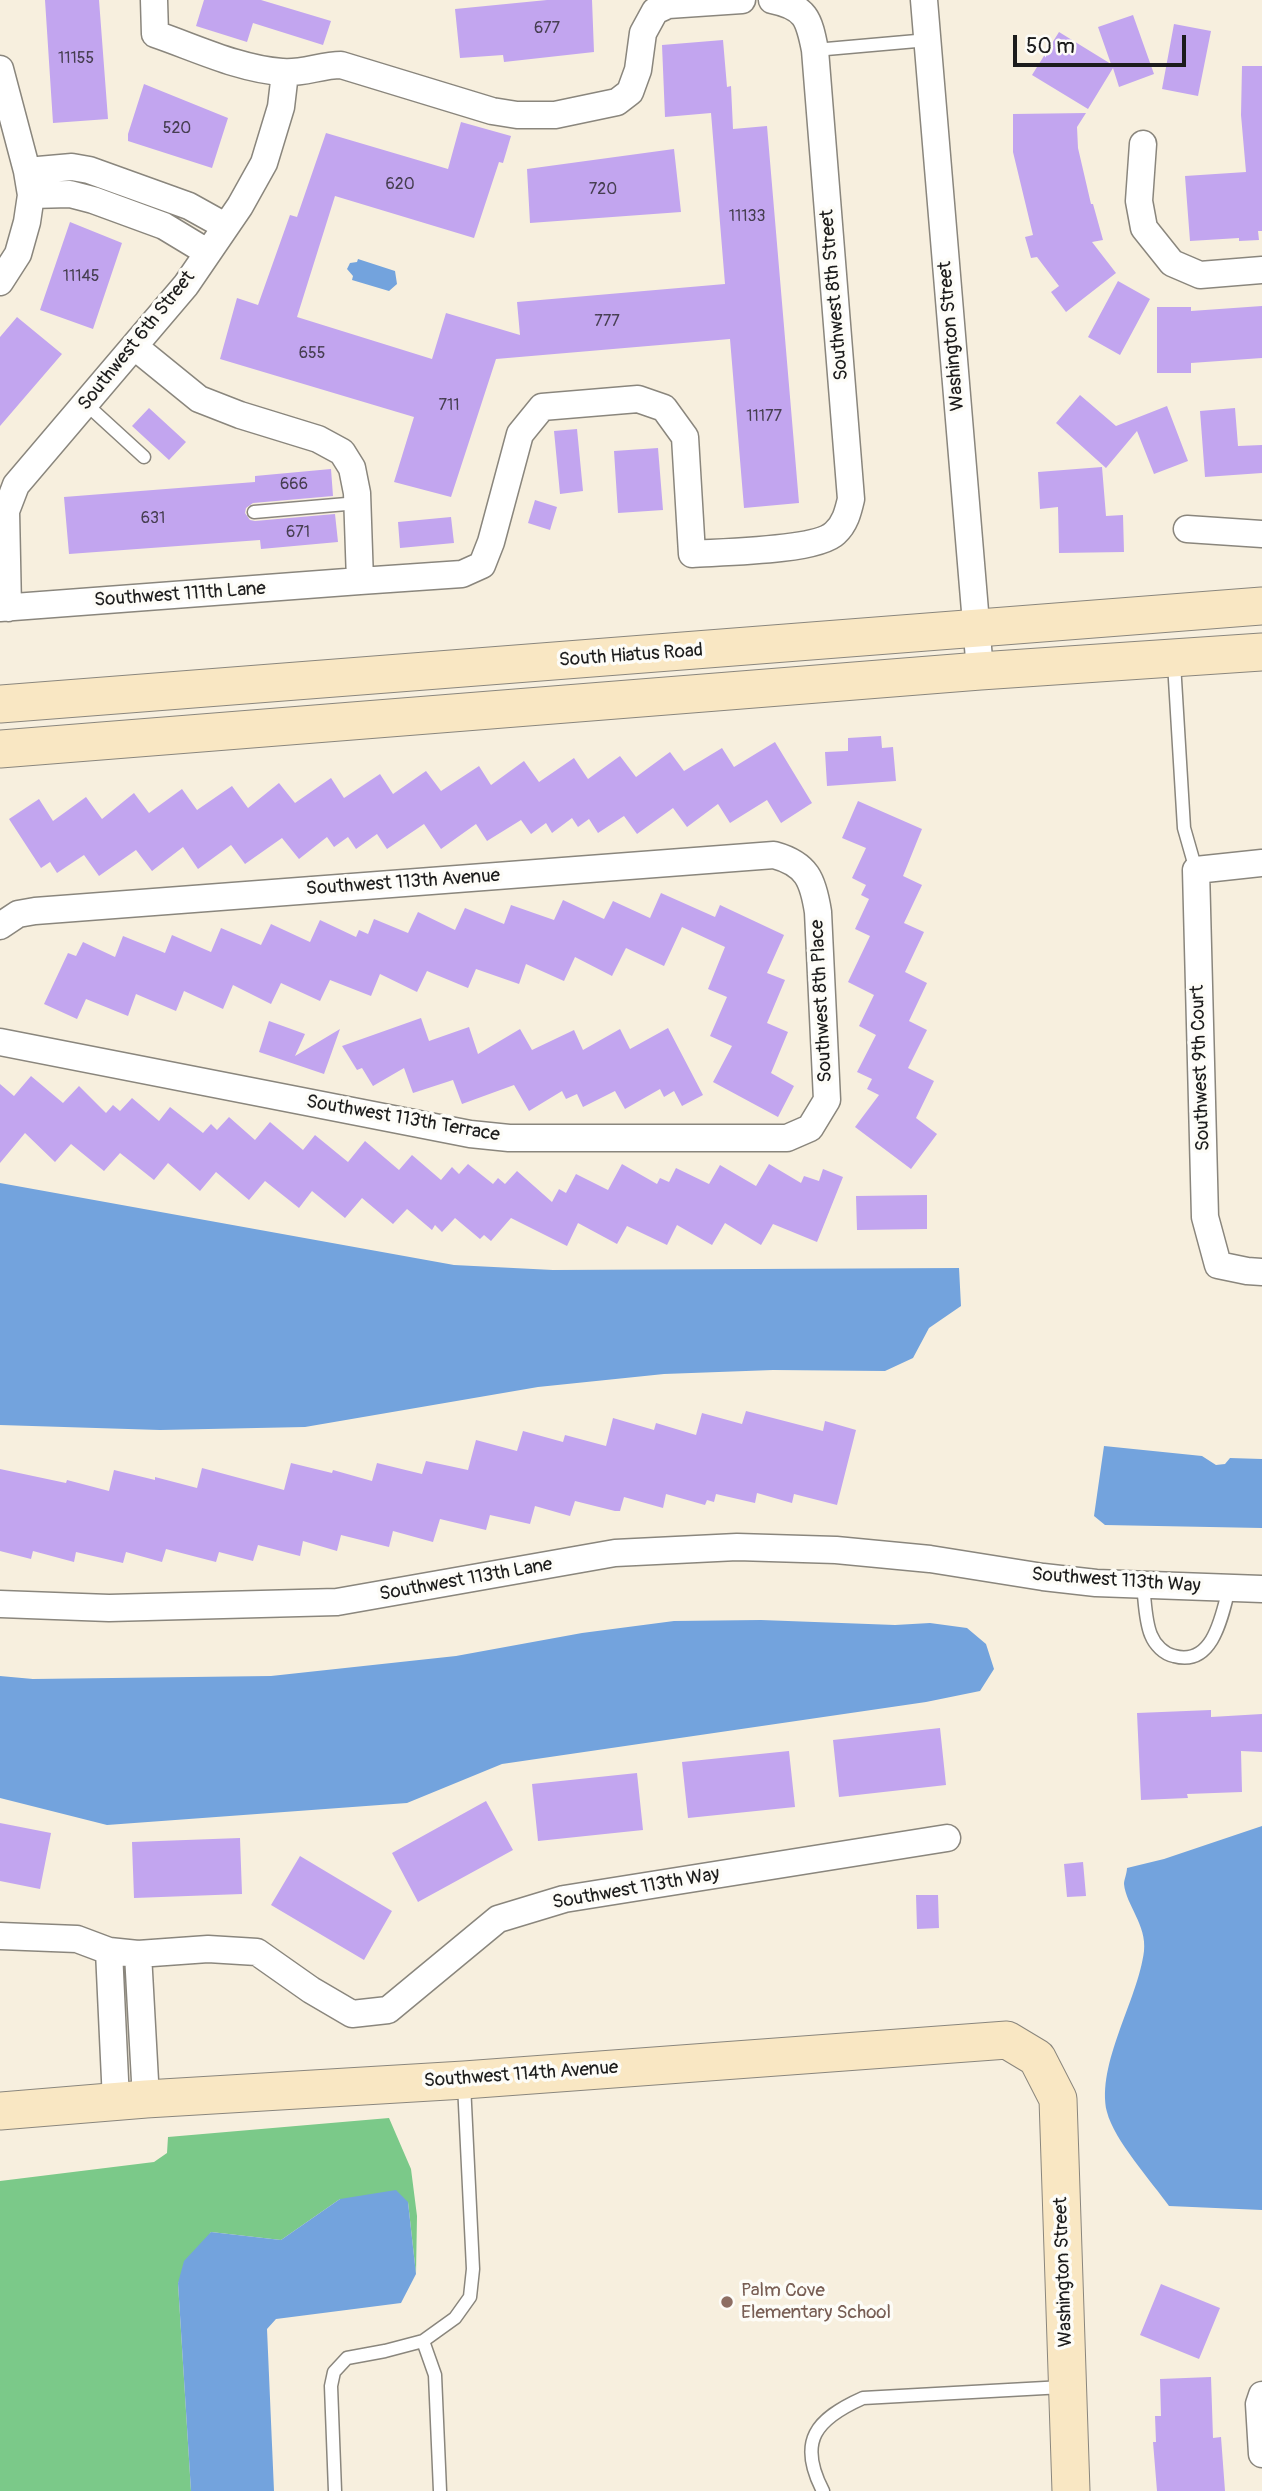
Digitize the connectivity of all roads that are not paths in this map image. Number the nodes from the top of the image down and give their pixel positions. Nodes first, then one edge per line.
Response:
1 (154, 0) edge
2 (742, 0) edge
3 (772, 0) edge
4 (924, 0) edge
5 (928, 40) junction
6 (816, 50) junction
7 (0, 69) edge
8 (285, 73) junction
9 (1143, 144) dead end
10 (29, 183) junction
11 (225, 226) junction
12 (207, 252) junction
13 (1262, 270) edge
14 (0, 282) edge
15 (135, 347) junction
16 (86, 404) junction
17 (144, 457) dead end
18 (358, 503) junction
19 (254, 512) dead end
20 (1187, 529) dead end
21 (1262, 534) edge
22 (834, 535) joint
23 (360, 581) junction
24 (1262, 606) edge
25 (4, 608) edge
26 (979, 628) junction
27 (1262, 652) edge
28 (1174, 659) junction
29 (981, 671) junction
30 (0, 704) edge
31 (0, 749) edge
32 (1262, 863) edge
33 (1196, 870) junction
34 (805, 872) joint
35 (0, 926) edge
36 (0, 1042) edge
37 (810, 1128) joint
38 (1262, 1272) edge
39 (930, 1559) joint
40 (1143, 1586) junction
41 (1229, 1588) junction
42 (1262, 1589) edge
43 (0, 1604) edge
44 (947, 1838) dead end
45 (0, 1936) edge
46 (109, 1951) junction
47 (138, 1954) junction
48 (1037, 2058) joint
49 (464, 2080) junction
50 (131, 2100) junction
51 (0, 2111) edge
52 (423, 2341) junction
53 (1067, 2387) junction
54 (1262, 2395) edge
55 (1262, 2454) edge
56 (335, 2491) edge
57 (440, 2491) edge
58 (823, 2491) edge
59 (1071, 2491) edge

1 - 8 street
2 - 8 street
3 - 6 street, Southwest 8th Street
4 - 5 street, Washington Street
5 - 6 lane
5 - 26 street, Washington Street
6 - 22 street, Southwest 8th Street
7 - 10 street
8 - 11 street, Southwest 6th Street
9 - 13 street
10 - 11 street
10 - 12 street
10 - 14 street
11 - 12 street, Southwest 6th Street
12 - 15 street, Southwest 6th Street
15 - 16 street, Southwest 6th Street
15 - 18 street
16 - 17 lane
16 - 25 street, Southwest 6th Street
18 - 19 lane
18 - 23 street
20 - 21 street
22 - 23 street, Southwest 111th Lane
23 - 25 street, Southwest 111th Lane
24 - 26 main road, South Hiatus Road
26 - 29 street, Washington Street
26 - 30 main road, South Hiatus Road
27 - 28 main road
28 - 29 main road
28 - 33 lane
29 - 31 main road
32 - 33 street
33 - 38 street, Southwest 9th Court
34 - 35 street, Southwest 113th Avenue
34 - 37 street, Southwest 8th Place
36 - 37 street, Southwest 113th Terrace
39 - 40 street, Southwest 113th Way
39 - 43 street, Southwest 113th Lane
40 - 41 street, Southwest 113th Way
40 - 41 lane
41 - 42 street, Southwest 113th Way
44 - 47 street, Southwest 113th Way
45 - 46 street, Southwest 113th Way
46 - 47 street, Southwest 113th Way
46 - 50 street
47 - 50 street
48 - 49 main road, Southwest 114th Avenue
48 - 53 main road, Washington Street
49 - 50 main road, Southwest 114th Avenue
49 - 52 lane
50 - 51 main road, Southwest 114th Avenue
52 - 56 lane
52 - 57 lane
53 - 58 lane
53 - 59 main road, Washington Street
54 - 55 street

